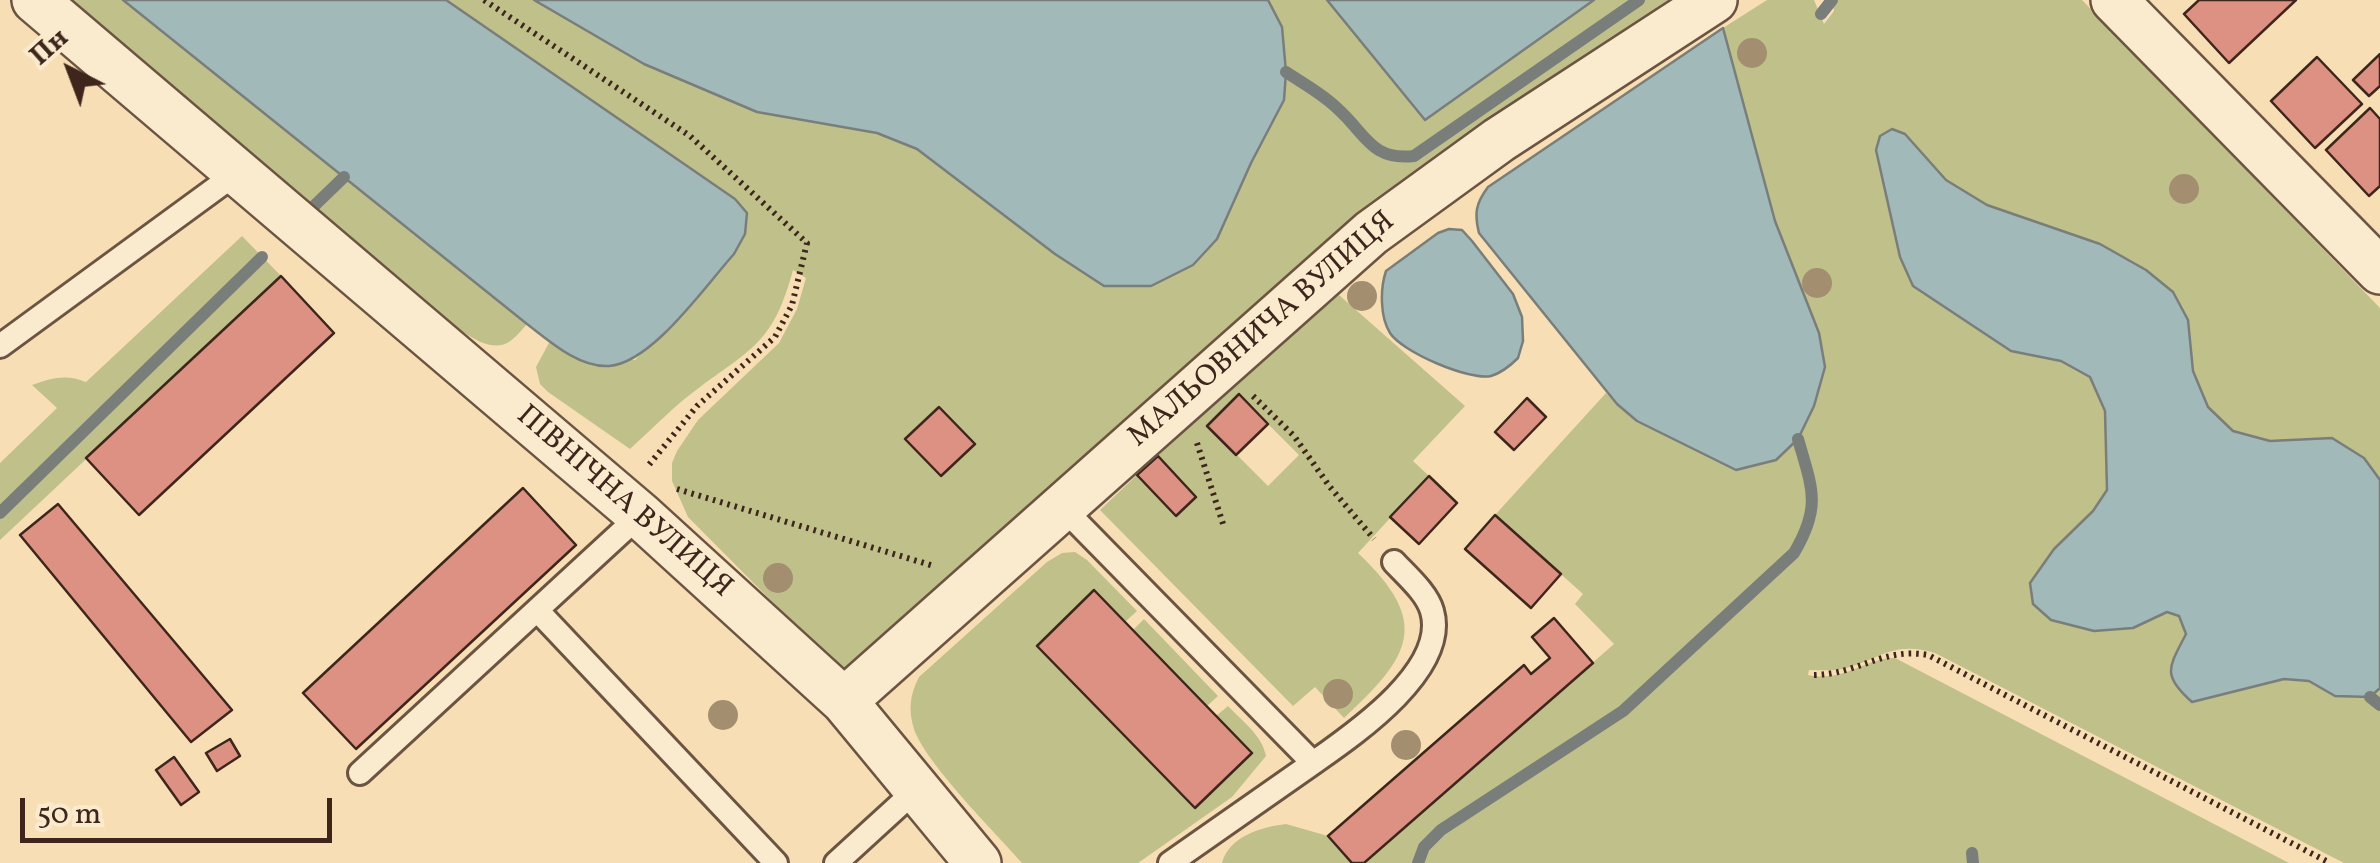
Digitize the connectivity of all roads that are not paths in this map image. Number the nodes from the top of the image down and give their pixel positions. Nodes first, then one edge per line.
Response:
1 (34, 0) edge
2 (1714, 0) edge
3 (2114, 0) edge
4 (238, 172) junction
5 (2380, 271) edge
6 (0, 346) edge
7 (646, 501) junction
8 (1062, 507) junction
9 (1394, 562) road end
10 (537, 610) junction
11 (844, 701) junction
12 (1313, 763) junction
13 (360, 773) dead end
14 (917, 789) junction
15 (776, 863) edge
16 (836, 863) edge
17 (978, 863) edge
18 (1170, 863) edge

1 - 4 street, ПІВНІЧНА ВУЛИЦЯ
2 - 8 street, МАЛЬОВНИЧА ВУЛИЦЯ
3 - 5 street
4 - 6 lane
4 - 7 street, ПІВНІЧНА ВУЛИЦЯ
7 - 10 lane
7 - 11 street, ПІВНІЧНА ВУЛИЦЯ
8 - 11 street, МАЛЬОВНИЧА ВУЛИЦЯ
8 - 12 lane
9 - 12 lane
10 - 13 lane
10 - 15 lane
11 - 14 street, ПІВНІЧНА ВУЛИЦЯ
12 - 18 lane
14 - 16 lane
14 - 17 street, ПІВНІЧНА ВУЛИЦЯ

